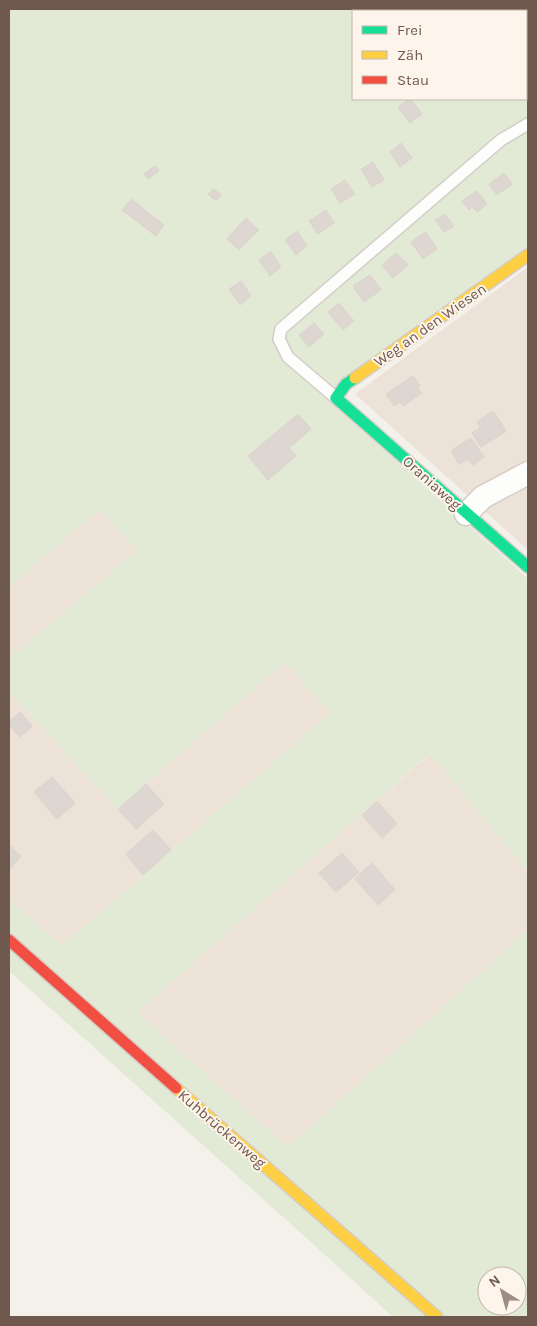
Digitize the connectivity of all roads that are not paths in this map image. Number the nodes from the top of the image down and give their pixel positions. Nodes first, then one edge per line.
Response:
1 (528, 124) edge
2 (528, 255) edge
3 (336, 398) junction
4 (528, 472) edge
5 (466, 514) junction
6 (528, 567) edge
7 (9, 940) edge
8 (437, 1317) edge

1 - 3 lane
2 - 3 street, Weg an den Wiesen
3 - 5 street, Oraniaweg
4 - 5 street
5 - 6 street, Oraniaweg
7 - 8 street, Kuhbrückenweg

